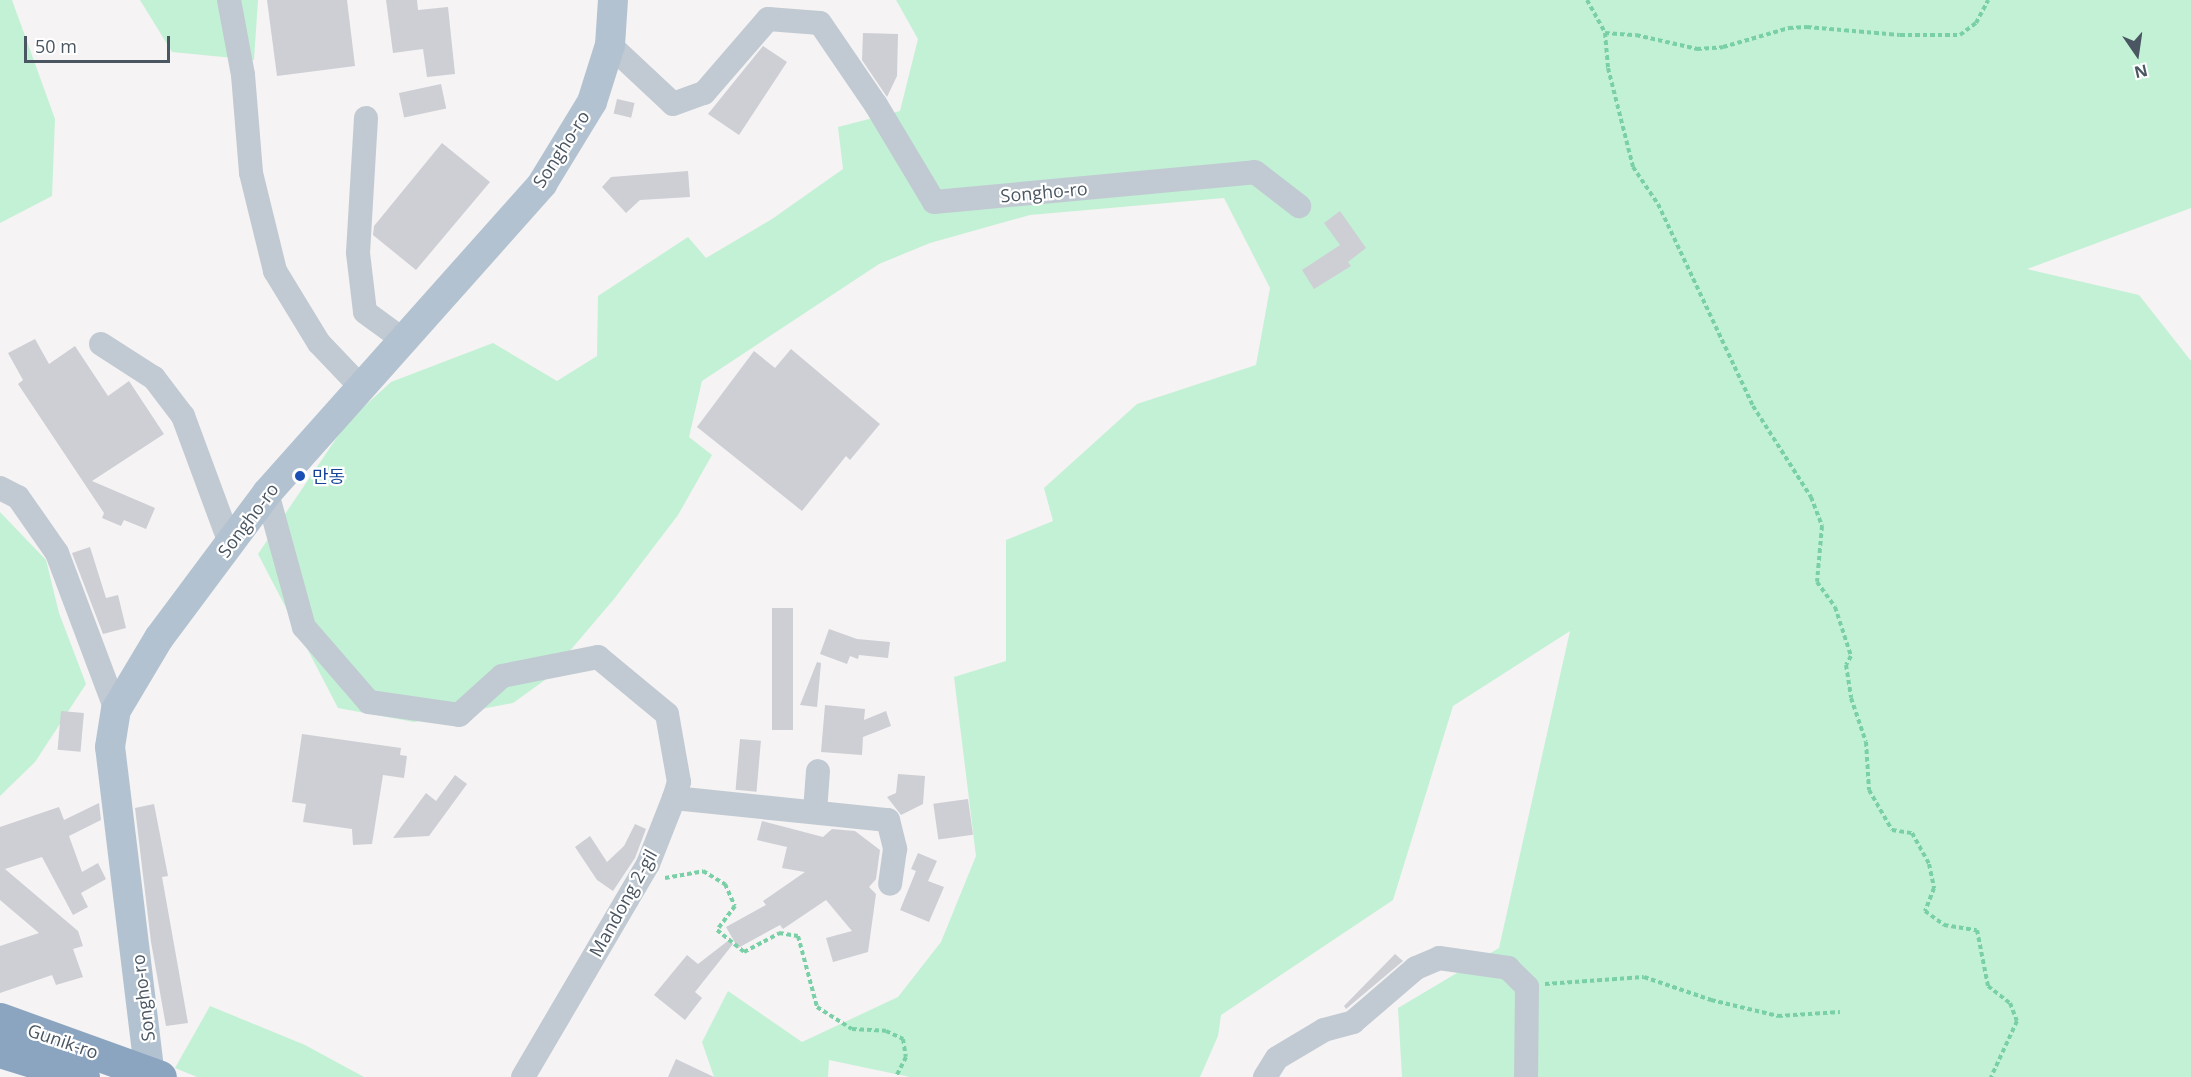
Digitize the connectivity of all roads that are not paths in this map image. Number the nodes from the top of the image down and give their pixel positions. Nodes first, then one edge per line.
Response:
1 (230, 0) edge
2 (613, 0) edge
3 (610, 45) junction
4 (366, 118) dead end
5 (1299, 206) dead end
6 (402, 339) junction
7 (101, 344) dead end
8 (360, 386) junction
9 (0, 488) edge
10 (267, 493) junction
11 (230, 543) junction
12 (116, 710) junction
13 (818, 771) dead end
14 (674, 798) junction
15 (815, 811) junction
16 (890, 884) dead end
17 (0, 1019) edge
18 (0, 1051) edge
19 (93, 1066) edge
20 (150, 1077) edge
21 (160, 1077) edge
22 (523, 1077) edge
23 (1265, 1077) edge
24 (1526, 1077) edge

1 - 8 street
2 - 3 main road, Songho-ro
3 - 5 street, Songho-ro
3 - 6 main road, Songho-ro
4 - 6 street
6 - 8 main road, Songho-ro
7 - 11 street
8 - 10 main road, Songho-ro
9 - 12 street
10 - 11 main road, Songho-ro
10 - 14 street, Mandong 2-gil
11 - 12 main road, Songho-ro
12 - 20 main road, Songho-ro
13 - 15 street
14 - 15 street
14 - 22 street, Mandong 2-gil
15 - 16 street
17 - 19 highway, Gunik-ro
18 - 19 highway, Gunik-ro
19 - 21 highway, Gunik-ro
23 - 24 street

